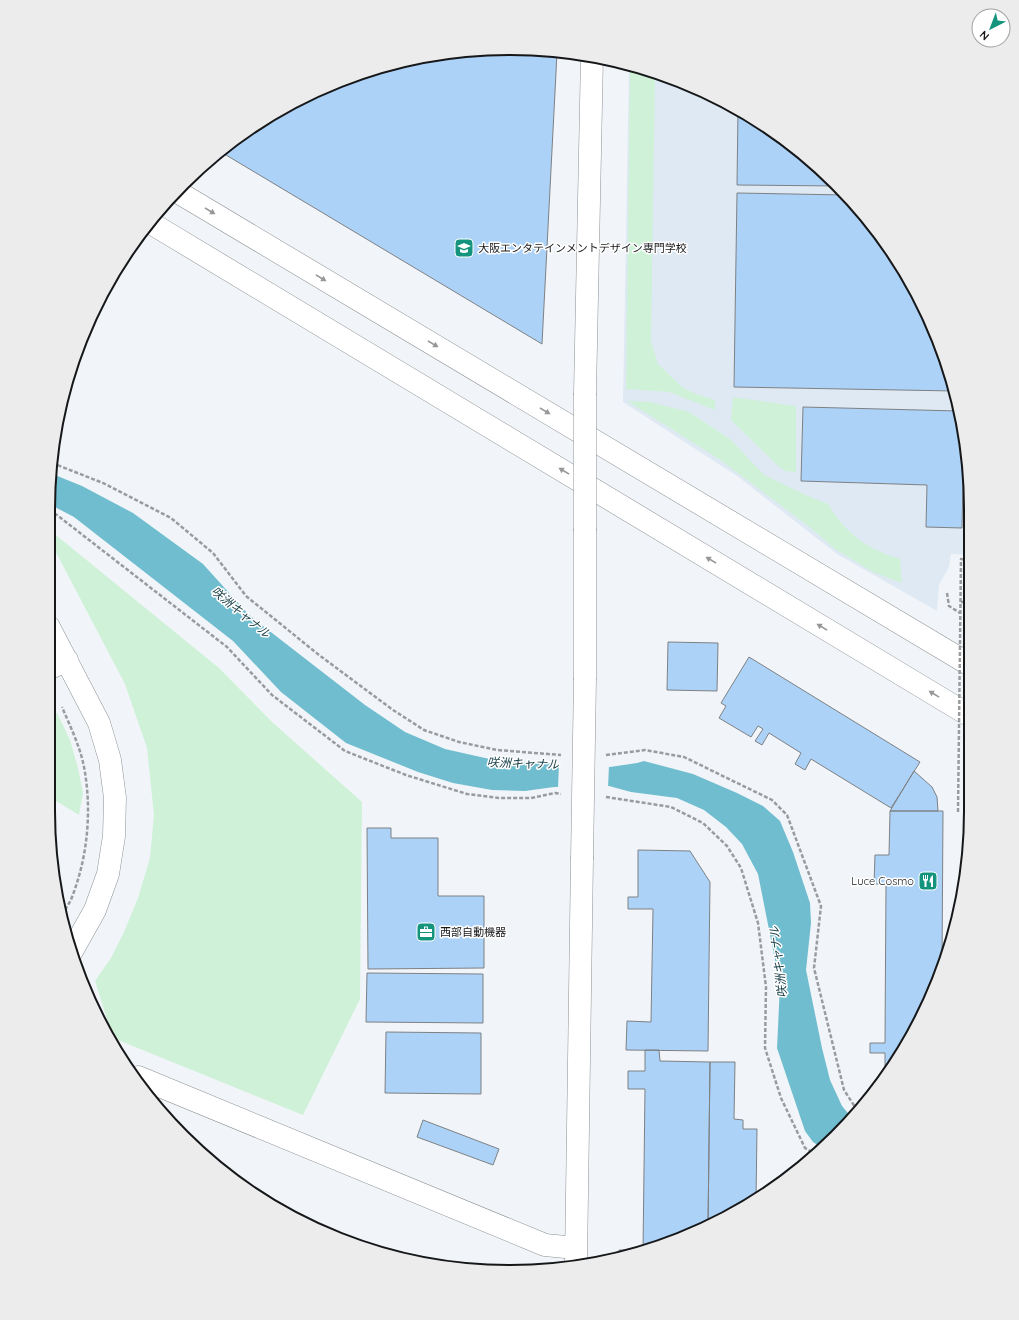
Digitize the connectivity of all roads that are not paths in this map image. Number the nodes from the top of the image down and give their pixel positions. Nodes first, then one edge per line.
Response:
1 (592, 63) edge
2 (182, 195) edge
3 (155, 226) edge
4 (964, 661) edge
5 (57, 664) edge
6 (964, 712) edge
7 (75, 945) edge
8 (144, 1079) edge
9 (576, 1256) edge

1 - 9 street, bridge
2 -> 4 street
6 -> 3 street
5 - 7 street
8 - 9 street

